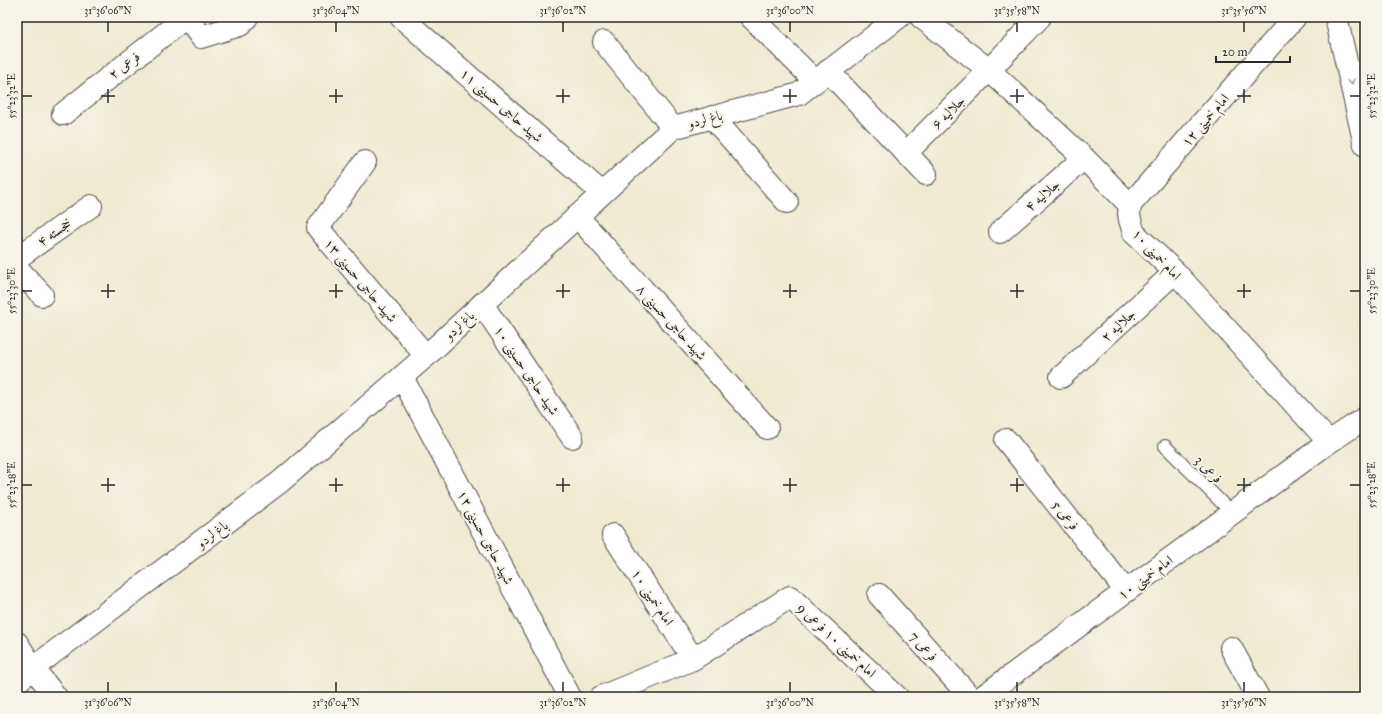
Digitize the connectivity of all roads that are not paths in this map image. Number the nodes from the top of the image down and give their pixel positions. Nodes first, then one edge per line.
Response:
1 (186, 17) edge
2 (247, 17) edge
3 (402, 17) edge
4 (751, 17) edge
5 (899, 17) edge
6 (921, 17) edge
7 (1040, 17) edge
8 (1295, 17) edge
9 (1336, 17) edge
10 (604, 42) dead end
11 (990, 70) junction
12 (822, 76) junction
13 (63, 114) dead end
14 (712, 117) junction
15 (672, 128) junction
16 (1365, 145) edge
17 (906, 154) junction
18 (1084, 158) junction
19 (365, 162) dead end
20 (926, 174) dead end
21 (602, 193) junction
22 (787, 202) dead end
23 (1130, 205) junction
24 (91, 206) dead end
25 (577, 216) junction
26 (1000, 232) dead end
27 (17, 258) edge
28 (17, 268) edge
29 (1175, 272) junction
30 (42, 295) dead end
31 (482, 304) junction
32 (426, 356) junction
33 (402, 377) junction
34 (1062, 378) dead end
35 (1365, 418) edge
36 (767, 428) dead end
37 (572, 437) dead end
38 (1006, 440) dead end
39 (1328, 442) junction
40 (1165, 446) dead end
41 (1232, 513) junction
42 (613, 535) dead end
43 (1126, 591) junction
44 (879, 595) dead end
45 (17, 643) edge
46 (1231, 648) dead end
47 (693, 659) junction
48 (25, 675) edge
49 (56, 697) edge
50 (570, 697) edge
51 (601, 697) edge
52 (897, 697) edge
53 (970, 697) edge
54 (982, 697) edge
55 (1258, 697) edge

1 - 2 street
1 - 13 street, فرعی ۲
3 - 21 street, شهید حاجی حسینی ۱۱
4 - 12 street
5 - 12 street, باغ لردو
6 - 11 street
7 - 11 street, جلالیه ۶
8 - 23 street, امام خمینی ۱۲
9 -> 16 street
10 - 15 street
11 - 17 street, جلالیه ۶
11 - 18 street
12 - 14 street, باغ لردو
12 - 17 street
14 - 15 street, باغ لردو
14 - 22 street
15 - 21 street, باغ لردو
17 - 20 street
18 - 23 street
18 - 26 street, جلالیه ۴
19 - 32 street, شهید حاجی حسینی ۱۳
21 - 25 street, باغ لردو
23 - 29 street, امام خمینی ۱۰
24 - 27 street, خجسته ۴
25 - 31 street, باغ لردو
25 - 36 street, شهید حاجی حسینی ۸
28 - 30 street
29 - 34 street, جلالیه ۲
29 - 39 street, امام خمینی ۱۰
31 - 32 street, باغ لردو
31 - 37 street, شهید حاجی حسینی ۱۰
32 - 33 street, باغ لردو
33 - 48 street, باغ لردو
33 - 50 street, شهید حاجی حسینی ۱۲
35 - 39 street, امام خمینی ۱۰
38 - 43 street, فرعی 5
39 - 41 street, امام خمینی ۱۰
40 - 41 lane, فرعی 3
41 - 43 street, امام خمینی ۱۰
42 - 47 street, امام خمینی ۱۰
43 - 54 street, امام خمینی ۱۰
44 - 53 street, فرعی 7
45 - 48 street
46 - 55 street
47 - 51 street
47 - 52 street, امام خمینی ۱۰ فرعی 9
48 - 49 street

